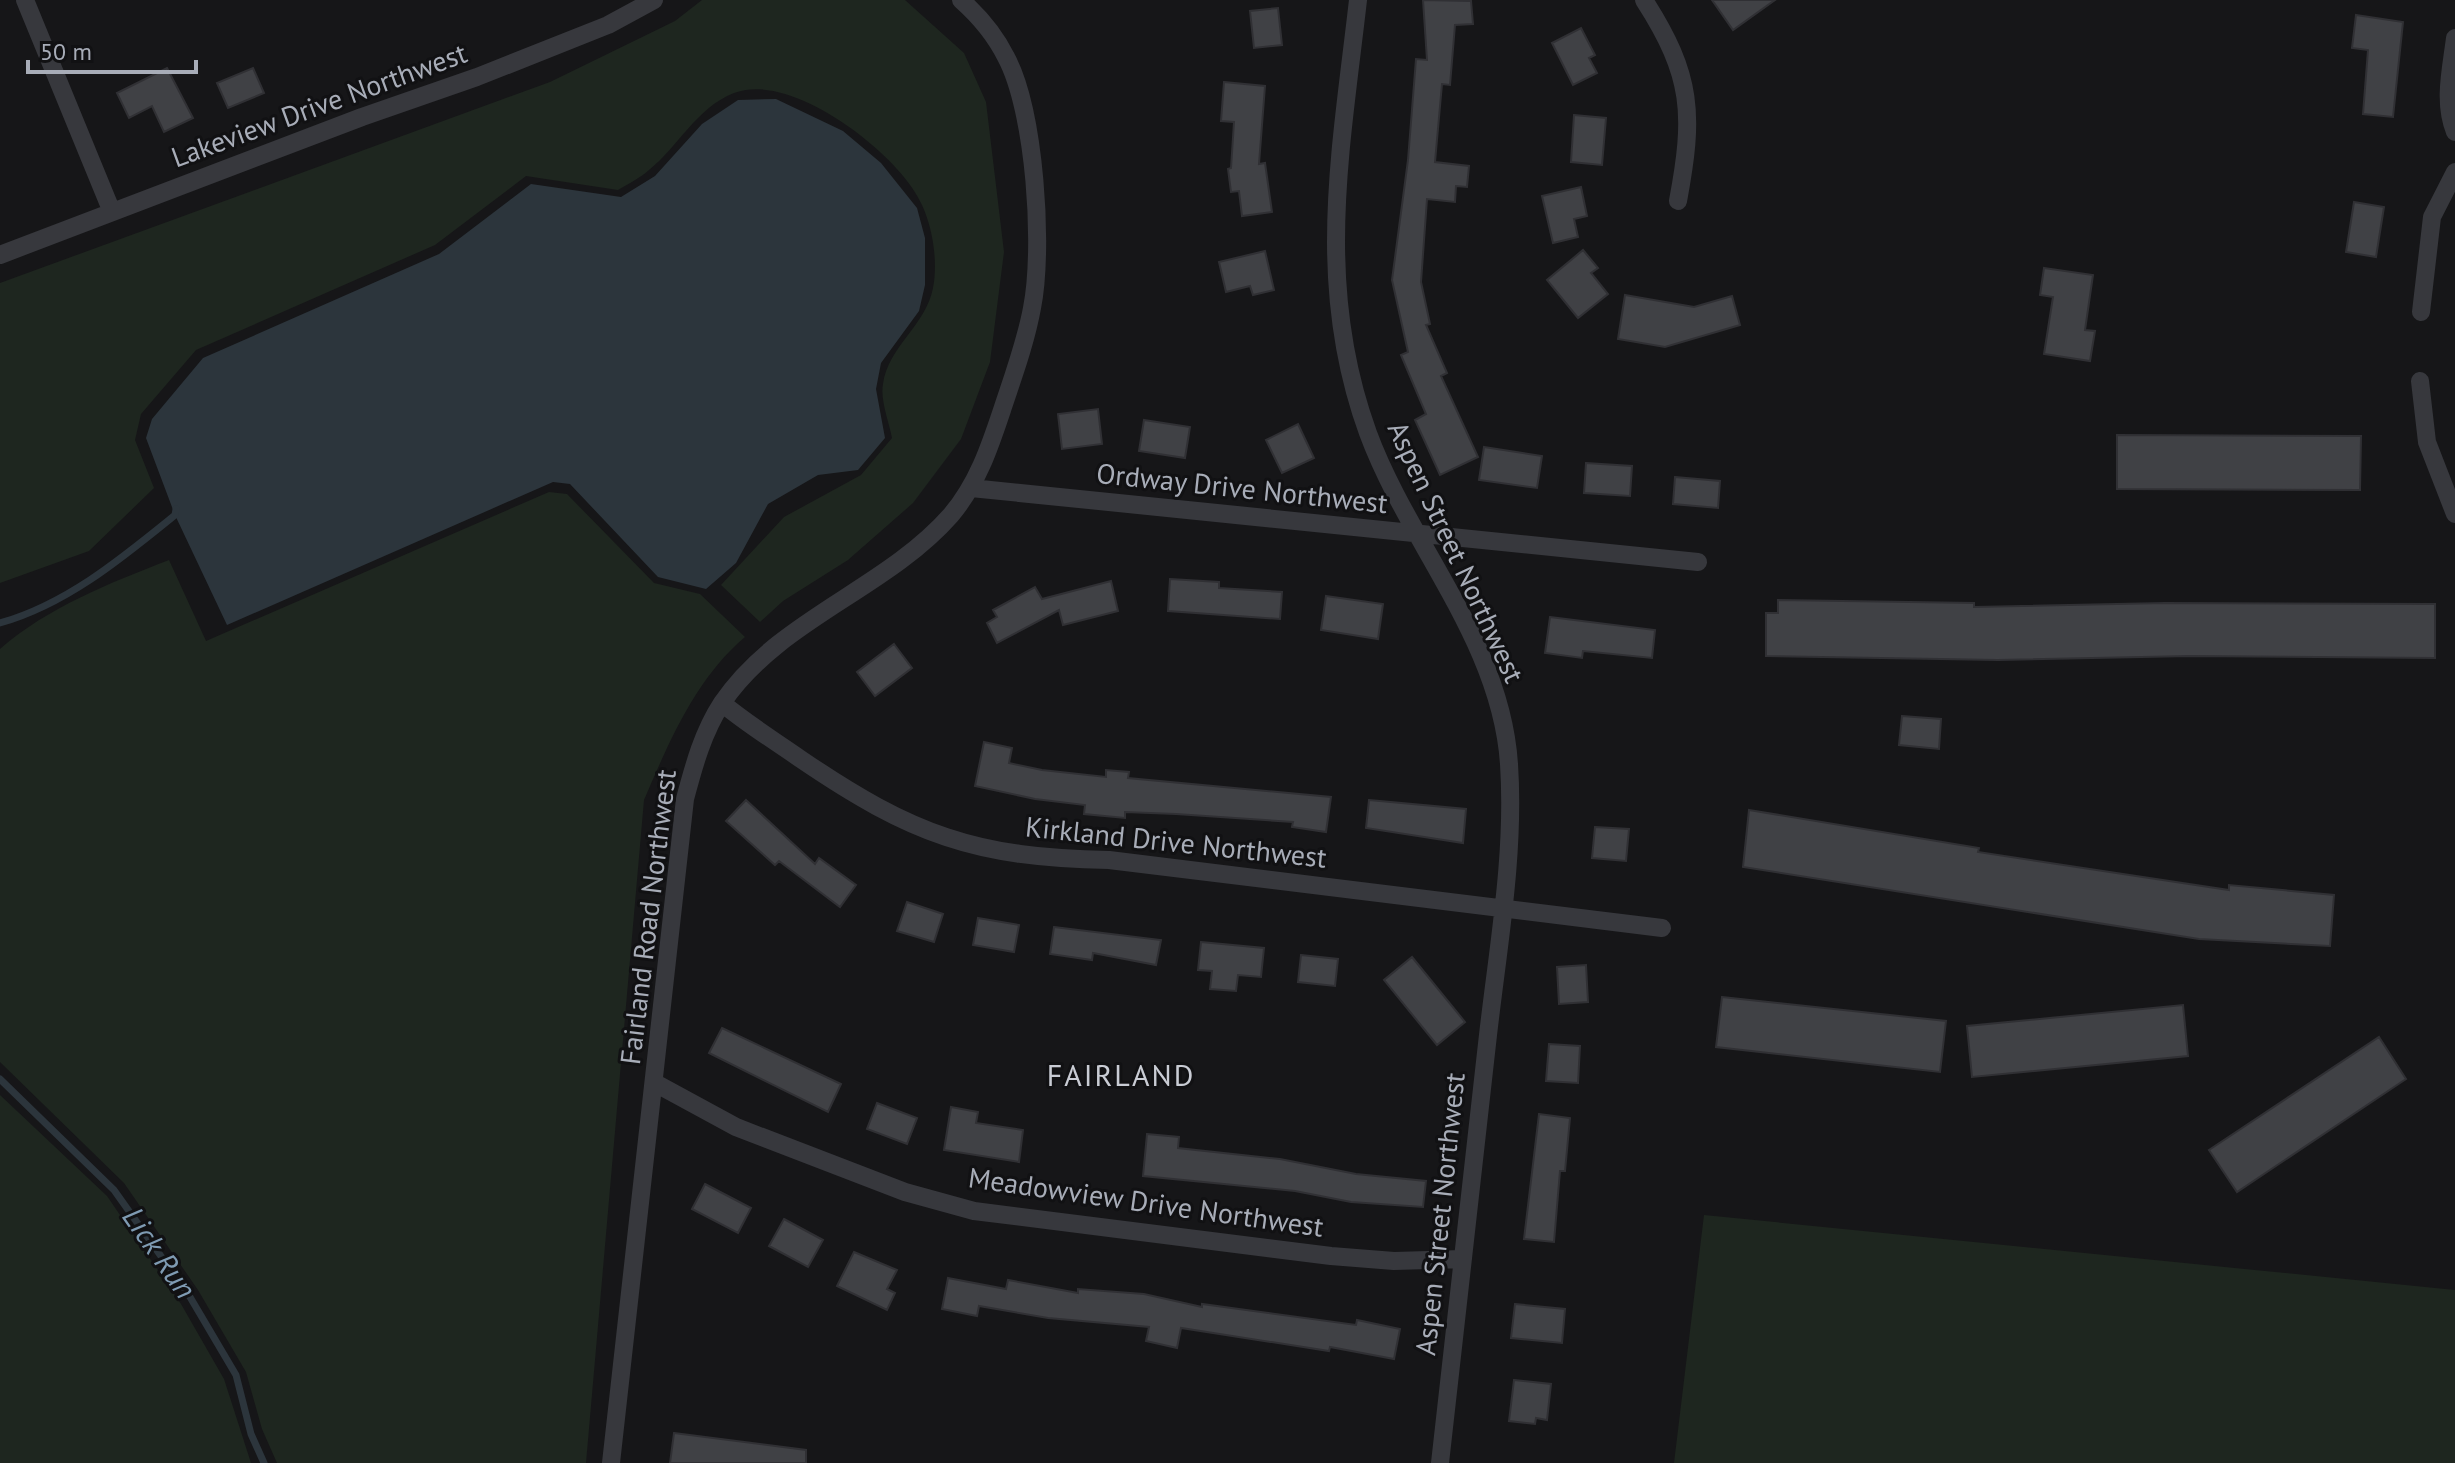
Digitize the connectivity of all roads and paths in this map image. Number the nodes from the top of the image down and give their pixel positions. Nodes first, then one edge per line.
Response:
1 (25, 0) edge
2 (654, 0) edge
3 (961, 0) edge
4 (1358, 0) edge
5 (1644, 0) edge
6 (2455, 38) edge
7 (2455, 132) edge
8 (2455, 172) edge
9 (1678, 201) dead end
10 (112, 212) junction
11 (0, 255) edge
12 (2421, 312) dead end
13 (2420, 381) dead end
14 (971, 488) junction
15 (2455, 514) edge
16 (1420, 535) junction
17 (1698, 562) dead end
18 (722, 703) junction
19 (1502, 907) junction
20 (1662, 928) dead end
21 (655, 1083) junction
22 (1463, 1259) junction
23 (611, 1463) edge
24 (1440, 1463) edge

1 - 10 street
2 - 10 street, Lakeview Drive Northwest
3 - 14 street, Fairland Road Northwest
4 - 16 street, Aspen Street Northwest
5 - 9 street
6 - 7 street
8 - 12 street
10 - 11 street, Lakeview Drive Northwest
13 - 15 street
14 - 16 street, Ordway Drive Northwest
14 - 18 street, Fairland Road Northwest
16 - 17 street, Ordway Drive Northwest
16 - 19 street, Aspen Street Northwest
18 - 19 street, Kirkland Drive Northwest
18 - 21 street, Fairland Road Northwest
19 - 20 street, Kirkland Drive Northwest
19 - 22 street, Aspen Street Northwest
21 - 22 street, Meadowview Drive Northwest
21 - 23 street, Fairland Road Northwest
22 - 24 street, Aspen Street Northwest

